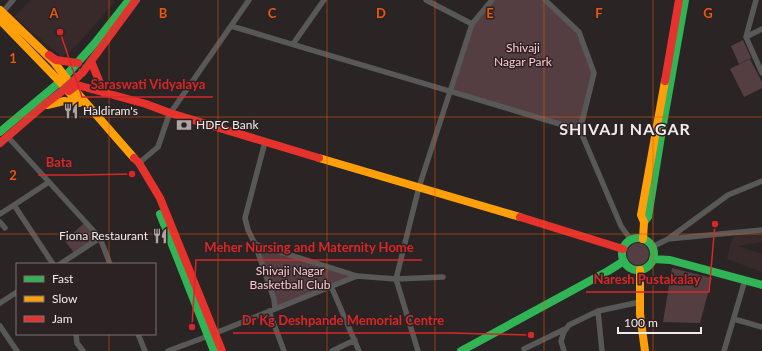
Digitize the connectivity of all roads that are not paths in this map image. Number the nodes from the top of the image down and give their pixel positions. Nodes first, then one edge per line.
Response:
1 (13, 0) edge
2 (129, 0) edge
3 (136, 0) edge
4 (249, 0) edge
5 (324, 0) edge
6 (426, 0) edge
7 (492, 0) edge
8 (544, 0) edge
9 (679, 0) edge
10 (685, 0) edge
11 (756, 0) edge
12 (1, 14) edge
13 (472, 24) junction
14 (231, 26) junction
15 (762, 29) edge
16 (746, 36) junction
17 (293, 44) junction
18 (44, 52) junction
19 (91, 61) junction
20 (78, 63) junction
21 (762, 73) edge
22 (67, 85) junction
23 (450, 91) junction
24 (104, 93) junction
25 (79, 103) junction
26 (44, 105) junction
27 (170, 113) junction
28 (580, 130) junction
29 (0, 132) edge
30 (8, 137) junction
31 (265, 142) junction
32 (0, 143) edge
33 (139, 163) junction
34 (762, 181) edge
35 (49, 182) junction
36 (419, 187) junction
37 (14, 205) junction
38 (0, 214) edge
39 (0, 222) edge
40 (644, 222) junction
41 (6, 228) dead end
42 (762, 230) edge
43 (100, 238) junction
44 (643, 239) junction
45 (668, 239) junction
46 (631, 240) junction
47 (255, 244) junction
48 (652, 247) junction
49 (623, 250) junction
50 (653, 259) junction
51 (624, 262) junction
52 (52, 263) edge
53 (62, 263) edge
54 (110, 263) edge
55 (640, 270) junction
56 (357, 276) junction
57 (443, 277) dead end
58 (396, 279) junction
59 (745, 280) junction
60 (762, 285) edge
61 (331, 286) junction
62 (16, 293) edge
63 (640, 302) junction
64 (0, 303) edge
65 (272, 310) junction
66 (598, 311) junction
67 (734, 319) junction
68 (0, 326) edge
69 (762, 327) edge
70 (566, 328) junction
71 (76, 335) edge
72 (138, 335) edge
73 (212, 335) junction
74 (355, 340) junction
75 (524, 350) edge
76 (17, 351) edge
77 (83, 351) edge
78 (145, 351) edge
79 (168, 351) edge
80 (214, 351) edge
81 (222, 351) edge
82 (284, 351) edge
83 (332, 351) edge
84 (359, 351) edge
85 (418, 351) edge
86 (461, 351) edge
87 (564, 351) edge
88 (602, 351) edge
89 (645, 351) edge
90 (724, 351) edge

1 - 12 street
2 - 20 street
3 - 19 street
4 - 14 street
5 - 17 street
6 - 13 street
7 - 13 street
8 - 28 street
9 - 40 street
10 - 40 street
11 - 16 street
12 - 18 street
12 - 22 street
13 - 23 street
14 - 17 street
14 - 27 street
15 - 16 street
16 - 21 street
17 - 23 street
18 - 20 street
18 - 22 street
19 - 22 street
19 - 24 street
20 - 22 street
22 - 24 street
22 - 25 street
22 - 26 street
22 - 29 street
22 - 33 street
23 - 28 street
23 - 36 street
24 - 27 street
25 - 26 street
25 - 73 street
26 - 30 street
27 - 31 street
27 - 33 street
28 - 46 street
30 - 32 street
30 - 35 street
31 - 36 street
31 - 47 street
33 - 73 street
34 - 45 street
35 - 37 street
35 - 43 street
36 - 49 street
36 - 58 street
37 - 38 street
37 - 52 street
39 - 41 street
40 - 44 street
42 - 45 street
43 - 53 street
43 - 54 street
44 - 46 street
44 - 48 street
45 - 48 street
46 - 49 street
47 - 56 street
47 - 65 street
48 - 50 street
49 - 51 street
50 - 55 street
50 - 59 street
51 - 55 street
51 - 86 street
55 - 63 street
56 - 58 street
56 - 61 street
57 - 58 street
58 - 85 street
59 - 60 street
59 - 67 street
61 - 65 street
61 - 74 street
62 - 64 street
63 - 66 street
63 - 89 street
65 - 73 street
65 - 82 street
66 - 70 street
66 - 88 street
67 - 69 street
67 - 90 street
68 - 76 street
70 - 75 street
70 - 87 street
71 - 77 street
72 - 78 street
73 - 79 street
73 - 80 street
73 - 81 street
74 - 83 street
74 - 84 street

